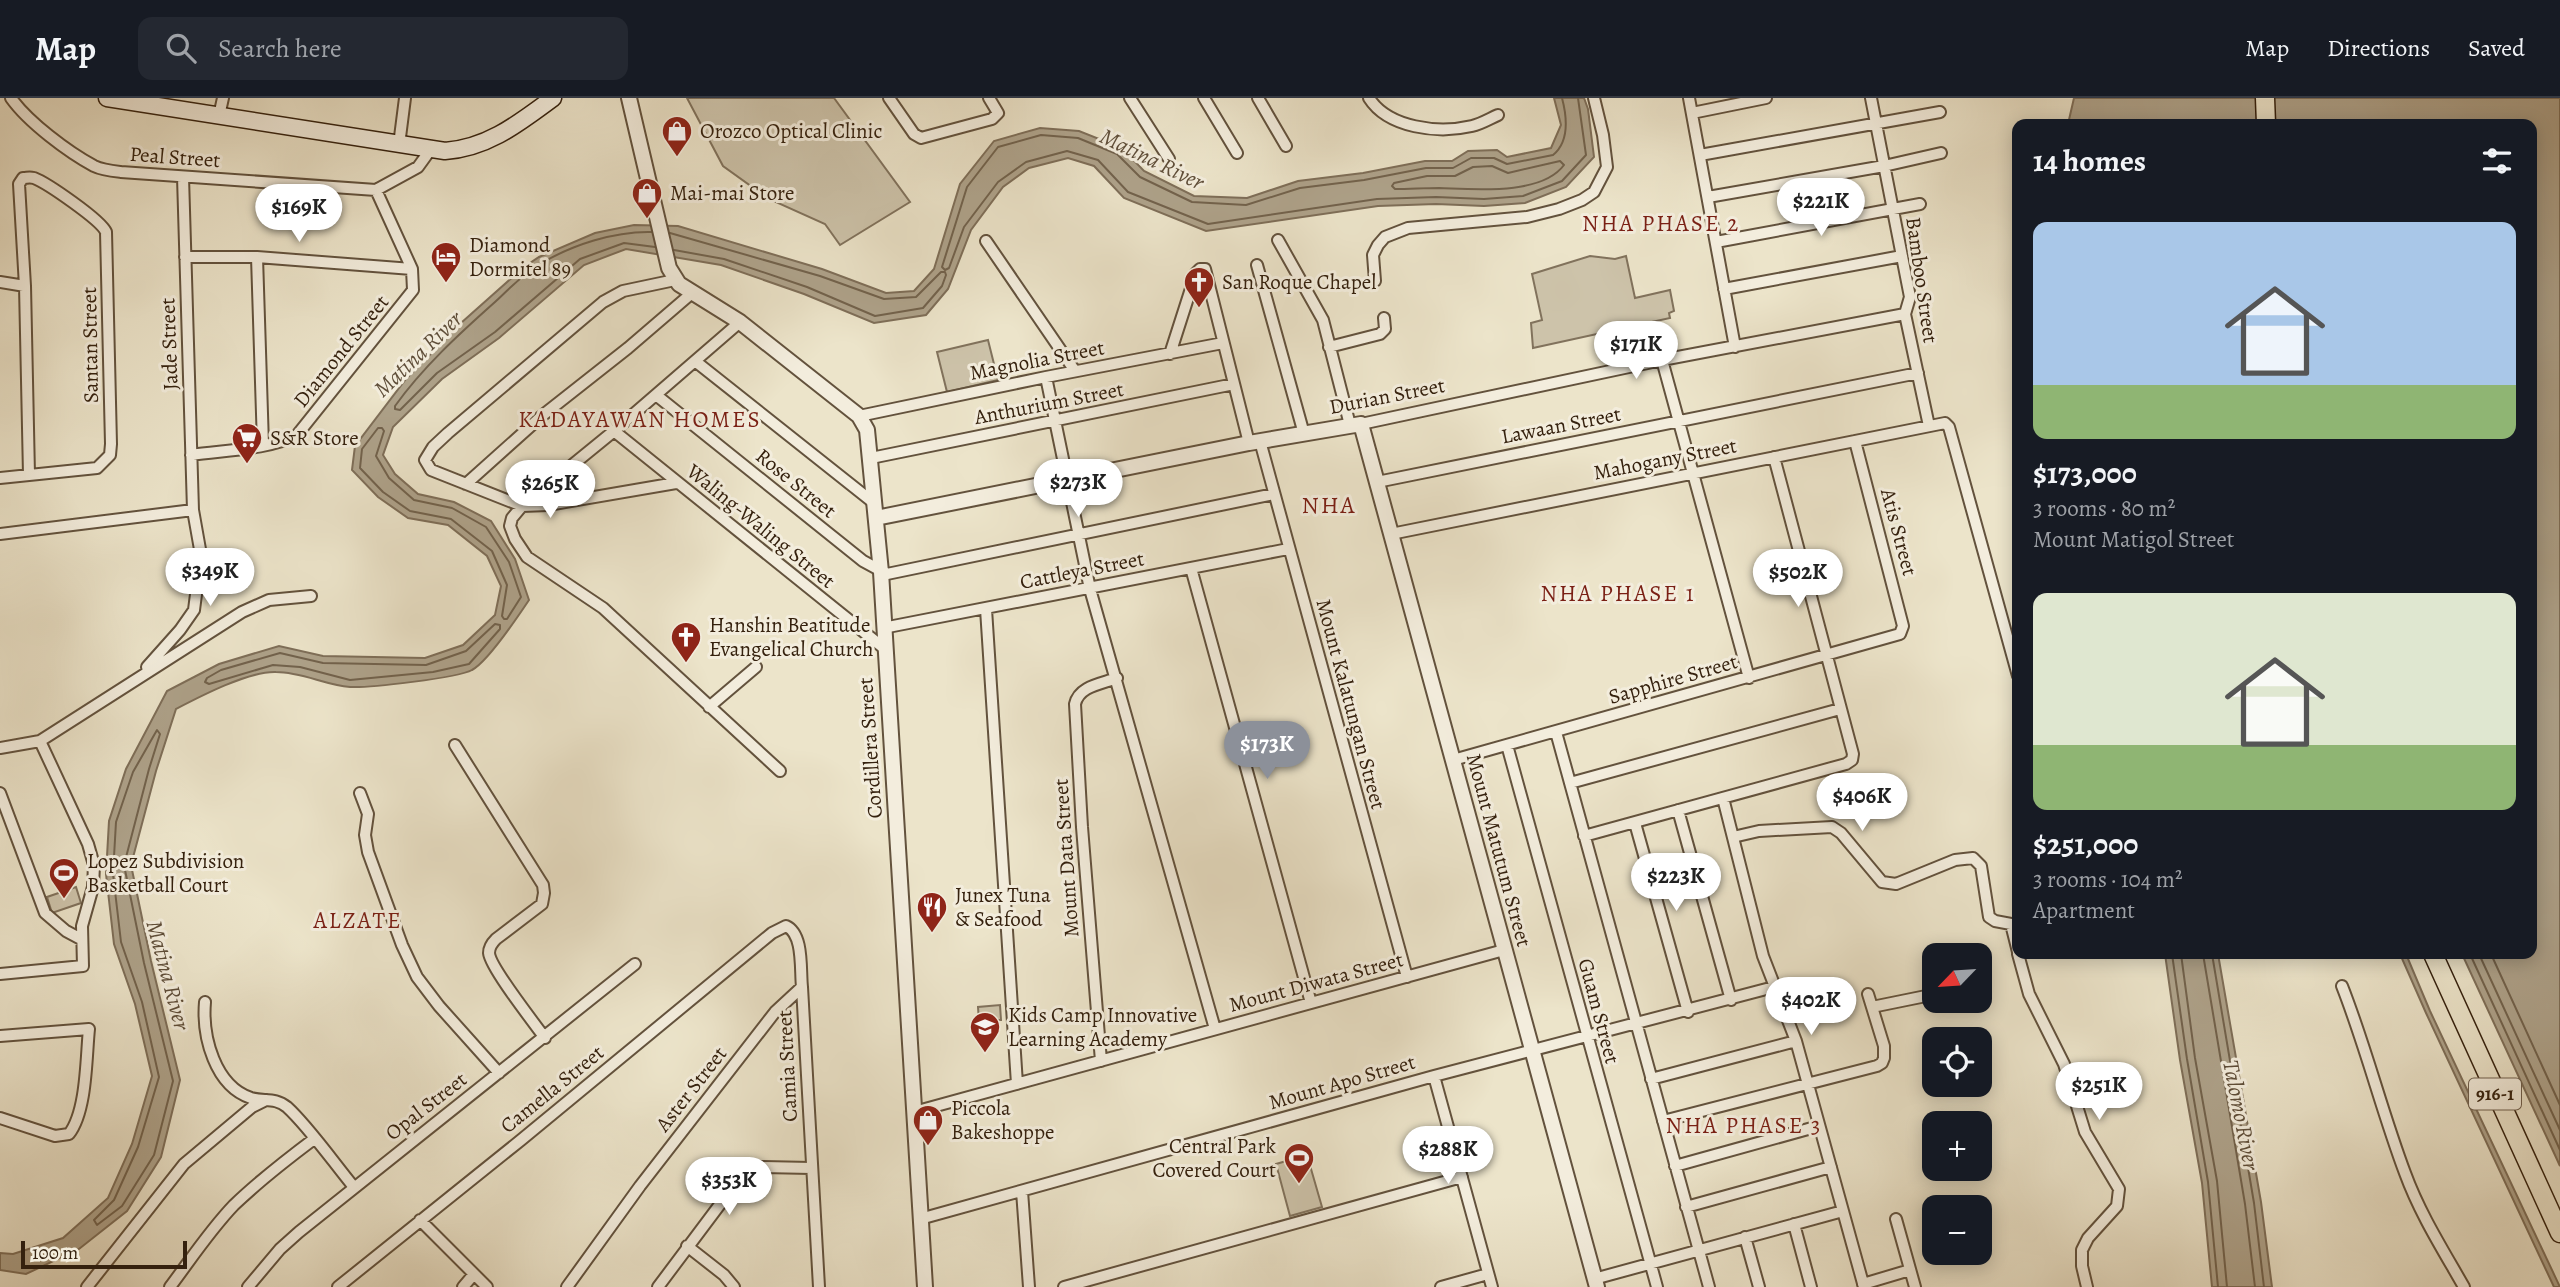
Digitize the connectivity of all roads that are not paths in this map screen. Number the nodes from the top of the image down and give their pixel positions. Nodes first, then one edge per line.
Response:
1 (11, 98) edge
2 (112, 98) edge
3 (223, 98) edge
4 (405, 98) edge
5 (553, 98) edge
6 (629, 98) edge
7 (889, 98) edge
8 (989, 98) edge
9 (1130, 98) edge
10 (1204, 98) edge
11 (1258, 98) edge
12 (1368, 98) edge
13 (1594, 98) edge
14 (1689, 98) edge
15 (1766, 98) edge
16 (1871, 98) edge
17 (2266, 98) edge
18 (1940, 112) dead end
19 (1692, 113) junction
20 (1497, 115) dead end
21 (219, 116) junction
22 (2266, 119) edge
23 (1875, 123) junction
24 (399, 145) junction
25 (1286, 146) dead end
26 (431, 149) junction
27 (1237, 153) dead end
28 (1941, 153) dead end
29 (1700, 155) junction
30 (1169, 159) dead end
31 (1884, 166) junction
32 (183, 177) junction
33 (376, 190) junction
34 (1708, 197) junction
35 (1920, 204) dead end
36 (1892, 209) junction
37 (1278, 240) dead end
38 (986, 241) dead end
39 (1716, 242) junction
40 (1902, 256) junction
41 (185, 257) junction
42 (257, 257) junction
43 (1257, 265) dead end
44 (412, 269) junction
45 (672, 274) junction
46 (1375, 281) dead end
47 (0, 282) edge
48 (24, 286) junction
49 (1724, 289) junction
50 (692, 293) junction
51 (1905, 314) junction
52 (1384, 318) dead end
53 (740, 322) junction
54 (1223, 343) junction
55 (1329, 347) junction
56 (1735, 347) junction
57 (1170, 354) junction
58 (1662, 360) junction
59 (695, 361) junction
60 (1075, 372) junction
61 (1918, 373) junction
62 (1046, 377) junction
63 (1234, 384) junction
64 (656, 396) junction
65 (859, 416) junction
66 (1055, 422) junction
67 (1678, 422) junction
68 (1355, 425) junction
69 (1929, 426) junction
70 (614, 431) junction
71 (1304, 434) junction
72 (1855, 441) junction
73 (1255, 442) junction
74 (263, 445) junction
75 (191, 455) junction
76 (1774, 457) junction
77 (871, 458) junction
78 (1692, 474) junction
79 (29, 475) junction
80 (0, 478) edge
81 (1067, 480) junction
82 (1377, 482) junction
83 (676, 483) junction
84 (466, 484) junction
85 (1274, 494) junction
86 (874, 503) junction
87 (522, 506) junction
88 (193, 510) junction
89 (876, 518) junction
90 (0, 534) edge
91 (1391, 534) junction
92 (1077, 535) junction
93 (1289, 548) junction
94 (1191, 568) junction
95 (881, 572) junction
96 (1090, 589) junction
97 (311, 596) dead end
98 (986, 609) junction
99 (883, 628) junction
100 (1902, 632) joint
101 (885, 649) junction
102 (2012, 655) edge
103 (1826, 656) junction
104 (756, 667) dead end
105 (136, 678) junction
106 (1117, 678) junction
107 (1749, 678) junction
108 (709, 707) junction
109 (1840, 709) junction
110 (1556, 732) junction
111 (42, 740) junction
112 (455, 745) dead end
113 (1507, 745) junction
114 (0, 748) edge
115 (1452, 760) junction
116 (780, 771) dead end
117 (1570, 783) junction
118 (0, 793) edge
119 (360, 793) dead end
120 (1723, 798) junction
121 (1678, 810) junction
122 (1634, 823) junction
123 (1584, 836) junction
124 (1733, 837) junction
125 (792, 928) joint
126 (2012, 929) edge
127 (81, 939) junction
128 (1504, 950) junction
129 (2019, 959) edge
130 (2435, 959) edge
131 (635, 964) dead end
132 (0, 974) edge
133 (1407, 977) junction
134 (2342, 986) dead end
135 (802, 987) junction
136 (1774, 987) junction
137 (1867, 994) dead end
138 (1922, 997) edge
139 (1731, 1000) junction
140 (205, 1002) dead end
141 (1311, 1003) junction
142 (1871, 1007) junction
143 (1688, 1012) junction
144 (1636, 1025) junction
145 (1215, 1029) junction
146 (0, 1036) edge
147 (544, 1038) junction
148 (1587, 1038) junction
149 (1796, 1041) junction
150 (1532, 1051) junction
151 (1101, 1061) junction
152 (499, 1073) junction
153 (1434, 1076) junction
154 (1651, 1079) junction
155 (1017, 1084) junction
156 (1808, 1084) junction
157 (266, 1100) junction
158 (914, 1112) junction
159 (0, 1118) edge
160 (1663, 1121) junction
161 (1819, 1126) junction
162 (314, 1139) junction
163 (1675, 1166) junction
164 (1831, 1167) junction
165 (811, 1168) junction
166 (1462, 1177) junction
167 (353, 1186) junction
168 (1022, 1191) junction
169 (1686, 1207) junction
170 (1843, 1211) junction
171 (920, 1219) junction
172 (1896, 1219) dead end
173 (419, 1220) junction
174 (1794, 1224) junction
175 (2560, 1233) edge
176 (1745, 1237) junction
177 (687, 1246) junction
178 (1699, 1251) junction
179 (1650, 1264) junction
180 (1910, 1270) junction
181 (474, 1274) junction
182 (1488, 1274) junction
183 (1595, 1283) edge
184 (1863, 1285) edge
185 (88, 1287) edge
186 (170, 1287) edge
187 (248, 1287) edge
188 (338, 1287) edge
189 (463, 1287) edge
190 (487, 1287) edge
191 (567, 1287) edge
192 (658, 1287) edge
193 (734, 1287) edge
194 (819, 1287) edge
195 (925, 1287) edge
196 (1029, 1287) edge
197 (1064, 1287) edge
198 (1441, 1287) edge
199 (1492, 1287) edge
200 (1657, 1287) edge
201 (1709, 1287) edge
202 (1759, 1287) edge
203 (1811, 1287) edge
204 (1915, 1287) edge
205 (2087, 1287) edge
206 (2464, 1287) edge

1 - 32 street, Peal Street
2 - 21 main road
3 - 21 street
4 - 24 street
5 - 26 main road
6 - 45 street
7 - 8 street
9 - 30 street
10 - 27 street
11 - 25 street
12 - 20 street
13 - 46 street
14 - 19 street
15 - 19 street
16 - 23 street, Bamboo Street
17 - 22 main road
18 - 23 street
19 - 29 street
21 - 24 main road
23 - 29 street
23 - 31 street, Bamboo Street
24 - 26 main road
26 - 33 street
28 - 31 street
29 - 34 street
31 - 34 street
31 - 36 street, Bamboo Street
32 - 33 street, Peal Street
32 - 41 street, Jade Street
33 - 44 street
34 - 39 street
35 - 36 street
36 - 39 street
36 - 40 street, Bamboo Street
37 - 55 street, Mount Matutum Street
38 - 60 street
39 - 49 street
40 - 49 street
40 - 51 street, Bamboo Street
41 - 42 street
41 - 75 street, Jade Street
42 - 44 street
42 - 74 street
43 - 71 street
44 - 74 street, Diamond Street
45 - 50 street
45 - 84 street
47 - 48 street
48 - 79 street
48 - 79 street, Santan Street
49 - 56 street
50 - 53 street
50 - 84 street
51 - 56 street, Durian Street
51 - 61 street, Bamboo Street
52 - 55 street
53 - 59 street
53 - 65 street
54 - 57 street, Magnolia Street
54 - 57 street, Mount Kalatungan Street
54 - 63 street, Mount Kalatungan Street
55 - 68 street, Mount Matutum Street
56 - 58 street, Durian Street
57 - 60 street, Magnolia Street
58 - 67 street
58 - 68 street, Durian Street
59 - 64 street
59 - 86 street
60 - 62 street, Magnolia Street
61 - 67 street, Lawaan Street
61 - 69 street, Bamboo Street
62 - 65 street, Magnolia Street
62 - 66 street
63 - 66 street, Anthurium Street
63 - 73 street, Mount Kalatungan Street
64 - 70 street
64 - 95 street, Rose Street
65 - 77 street, Cordillera Street
66 - 77 street, Anthurium Street
66 - 81 street
67 - 78 street
67 - 82 street, Lawaan Street
68 - 71 street, Durian Street
68 - 82 street, Mount Matutum Street
69 - 72 street, Mahogany Street
69 - 102 street, Mahogany Street
70 - 83 street, Waling-Waling Street
70 - 87 street
71 - 73 street, Durian Street
72 - 76 street, Mahogany Street
72 - 100 street, Atis Street
73 - 81 street, Durian Street
73 - 85 street, Mount Kalatungan Street
74 - 75 street, Diamond Street
75 - 88 street, Jade Street
76 - 78 street, Mahogany Street
76 - 103 street
77 - 86 street, Cordillera Street
78 - 91 street, Mahogany Street
78 - 107 street
79 - 80 street
81 - 89 street, Durian Street
81 - 92 street
82 - 91 street, Mount Matutum Street
83 - 87 street
83 - 101 street, Waling-Waling Street
84 - 87 street
85 - 92 street
85 - 93 street, Mount Kalatungan Street
86 - 89 street, Cordillera Street
87 - 108 street
88 - 90 street
88 - 105 street, Jade Street
89 - 95 street, Cordillera Street
91 - 115 street, Mount Matutum Street
92 - 95 street
92 - 96 street
93 - 94 street, Cattleya Street
93 - 133 street, Mount Kalatungan Street
94 - 96 street, Cattleya Street
94 - 141 street
95 - 99 street, Cordillera Street
96 - 98 street, Cattleya Street
96 - 106 street
97 - 105 street
98 - 99 street, Cattleya Street
98 - 155 street
99 - 101 street, Cordillera Street
100 - 103 street, Sapphire Street
101 - 158 street, Cordillera Street
103 - 107 street, Sapphire Street
103 - 109 street
104 - 108 street
105 - 111 street
106 - 145 street
106 - 151 street, Mount Data Street
107 - 110 street, Sapphire Street
108 - 116 street
109 - 117 street
109 - 120 street
110 - 113 street, Sapphire Street
110 - 117 street
111 - 114 street
111 - 127 street
112 - 147 street
113 - 115 street, Sapphire Street
113 - 148 street, Guam Street
115 - 128 street, Mount Matutum Street
117 - 123 street
118 - 127 street
119 - 152 street
120 - 121 street
120 - 124 street
121 - 122 street
121 - 139 street
122 - 123 street
122 - 143 street
123 - 144 street
124 - 126 street
124 - 136 street
125 - 135 street, Camia Street
125 - 173 street, Camella Street
127 - 132 street
128 - 133 street, Mount Diwata Street
128 - 150 street, Mount Matutum Street
129 - 205 street
130 - 175 main road, 916-1
131 - 147 street, Opal Street
133 - 141 street, Mount Diwata Street
134 - 206 street
135 - 165 street, Camia Street
135 - 191 street, Aster Street
136 - 139 street, Mount Apo Street
136 - 149 street
137 - 142 street
138 - 142 street
139 - 143 street, Mount Apo Street
140 - 157 street
141 - 145 street, Mount Diwata Street
142 - 156 street
143 - 144 street, Mount Apo Street
144 - 148 street, Mount Apo Street
144 - 154 street
145 - 151 street, Mount Diwata Street
146 - 159 street
147 - 152 street, Opal Street
148 - 150 street, Mount Apo Street
148 - 179 street, Guam Street
149 - 154 street
149 - 156 street
150 - 153 street, Mount Apo Street
150 - 183 street, Mount Matutum Street
151 - 155 street, Mount Diwata Street
152 - 167 street, Opal Street
153 - 166 street
153 - 168 street, Mount Apo Street
154 - 160 street
155 - 158 street, Mount Diwata Street
156 - 160 street
156 - 161 street
157 - 162 street
157 - 185 street
158 - 171 street, Cordillera Street
160 - 163 street
161 - 163 street
161 - 164 street
162 - 167 street
162 - 186 street
163 - 169 street
164 - 169 street
164 - 170 street
165 - 177 street
165 - 194 street, Camia Street
166 - 182 street
166 - 197 street
167 - 187 street, Opal Street
168 - 171 street, Mount Apo Street
168 - 196 street
169 - 178 street
170 - 174 street
170 - 184 street
171 - 195 street, Cordillera Street
172 - 180 street
173 - 181 street
173 - 188 street, Camella Street
174 - 176 street
174 - 203 street
176 - 178 street
176 - 202 street
177 - 192 street
177 - 193 street
178 - 179 street
178 - 201 street
179 - 183 street
179 - 200 street, Guam Street
180 - 184 street
180 - 204 street
181 - 189 street
181 - 190 street
182 - 198 street
182 - 199 street

